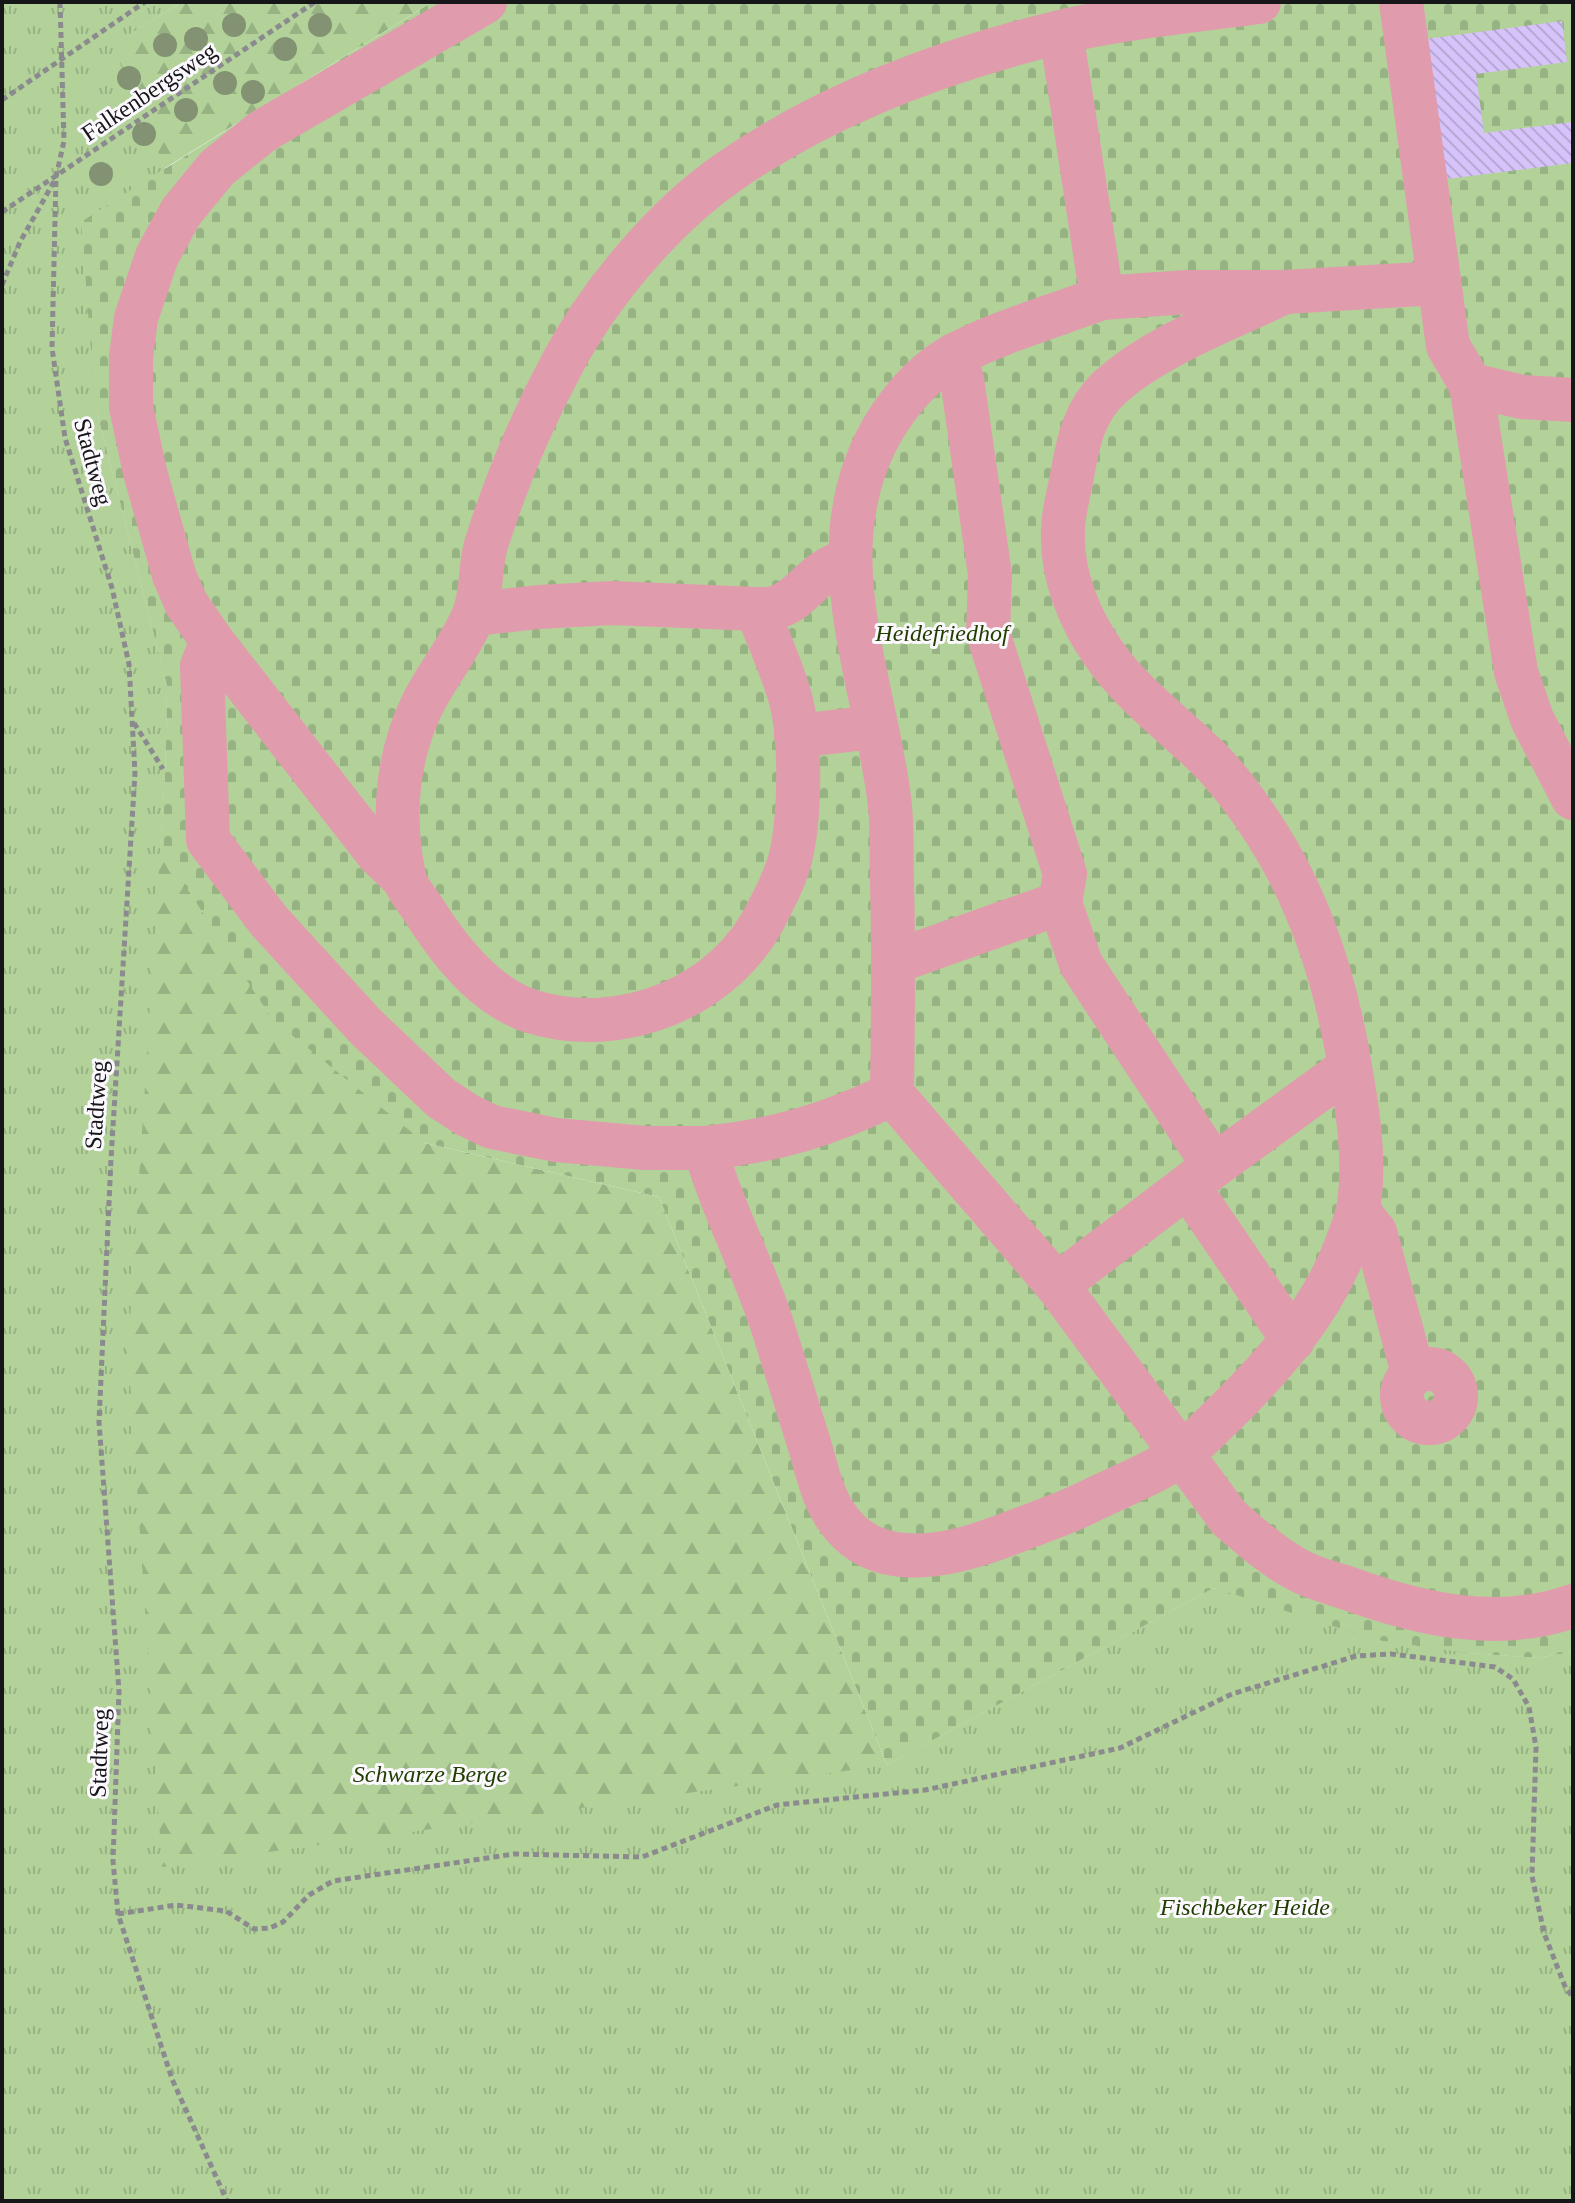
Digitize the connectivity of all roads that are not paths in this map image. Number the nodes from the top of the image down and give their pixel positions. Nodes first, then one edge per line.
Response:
1 (485, 2) edge
2 (1259, 2) edge
3 (1401, 2) edge
4 (1061, 32) junction
5 (1438, 283) junction
6 (1285, 292) junction
7 (1102, 298) junction
8 (954, 355) junction
9 (1471, 385) junction
10 (1573, 400) edge
11 (849, 561) junction
12 (757, 609) junction
13 (475, 614) junction
14 (212, 641) junction
15 (876, 727) junction
16 (796, 736) junction
17 (1573, 798) edge
18 (405, 880) junction
19 (1060, 903) junction
20 (894, 962) junction
21 (1350, 1067) junction
22 (892, 1094) junction
23 (705, 1148) junction
24 (1201, 1176) junction
25 (1358, 1211) junction
26 (1057, 1285) junction
27 (1293, 1340) junction
28 (1413, 1373) dead end
29 (1181, 1455) junction
30 (1573, 1606) edge

1 - 14 lane
2 - 4 lane
3 - 5 lane
4 - 7 lane
4 - 13 lane
5 - 6 lane
5 - 9 lane
6 - 7 lane
6 - 21 lane
7 - 8 lane
8 - 11 lane
8 - 19 lane
9 - 10 lane
9 - 17 lane
11 - 12 lane
11 - 15 lane
12 - 13 lane
12 - 16 lane
13 - 18 lane
14 - 18 lane
14 - 23 lane
15 - 16 lane
15 - 20 lane
16 - 18 lane
19 - 20 lane
19 - 24 lane
20 - 22 lane
21 - 24 lane
21 - 25 lane
22 - 23 lane
22 - 26 lane
23 - 29 lane
24 - 26 lane
24 - 27 lane
25 - 27 lane
25 - 28 lane
26 - 29 lane
27 - 29 lane
29 - 30 lane

